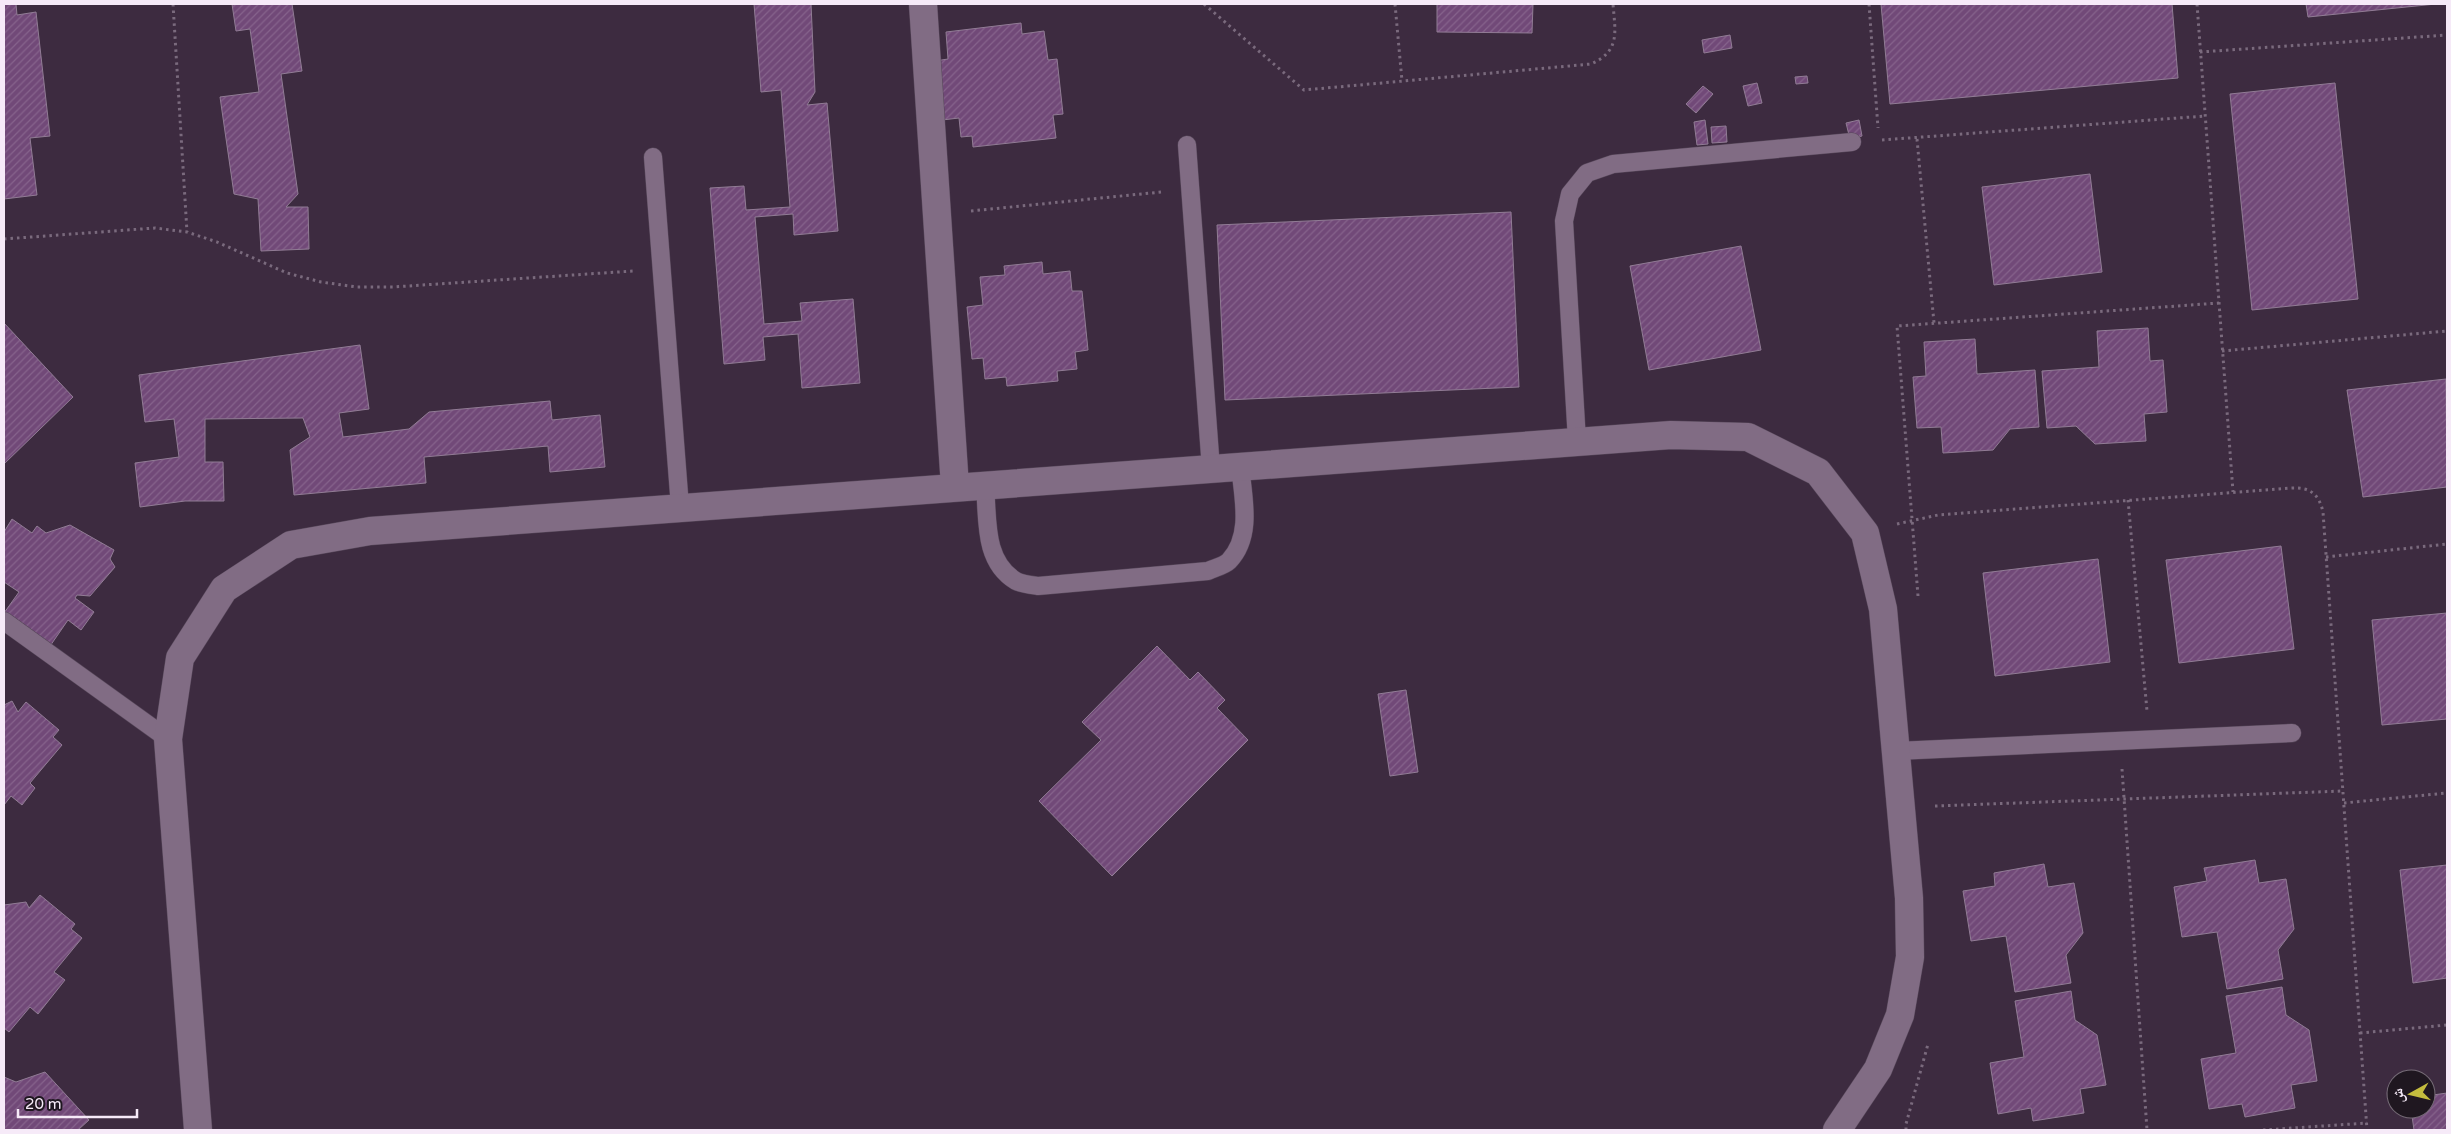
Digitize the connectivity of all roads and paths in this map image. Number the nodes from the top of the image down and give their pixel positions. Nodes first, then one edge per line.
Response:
1 (173, 4) edge
2 (923, 4) edge
3 (1204, 4) edge
4 (1395, 4) edge
5 (1613, 4) edge
6 (1869, 4) edge
7 (2197, 4) edge
8 (2447, 35) edge
9 (2200, 52) junction
10 (1402, 81) junction
11 (2205, 116) junction
12 (1917, 139) junction
13 (1852, 142) dead end
14 (1186, 145) dead end
15 (653, 157) dead end
16 (1190, 190) junction
17 (938, 214) junction
18 (187, 232) junction
19 (4, 239) edge
20 (661, 269) junction
21 (2219, 303) junction
22 (1934, 322) junction
23 (2447, 331) edge
24 (2222, 351) junction
25 (1577, 441) junction
26 (1240, 466) junction
27 (1211, 469) junction
28 (985, 485) junction
29 (955, 487) junction
30 (2233, 492) junction
31 (2128, 500) junction
32 (680, 507) junction
33 (1913, 519) junction
34 (1865, 533) junction
35 (2447, 544) edge
36 (2326, 557) junction
37 (4, 621) edge
38 (2292, 732) dead end
39 (168, 739) junction
40 (2149, 739) junction
41 (2120, 741) junction
42 (1896, 751) junction
43 (2342, 791) junction
44 (2447, 793) edge
45 (2124, 800) junction
46 (2344, 803) junction
47 (1932, 806) dead end
48 (2447, 1025) edge
49 (2360, 1033) junction
50 (2367, 1123) junction
51 (198, 1130) edge
52 (1836, 1130) edge
53 (2147, 1130) edge
54 (2263, 1130) edge
55 (2367, 1130) edge

1 - 18 path
2 - 17 street
3 - 10 path
4 - 10 path
5 - 10 path
6 - 12 path
7 - 9 path
8 - 9 path
9 - 11 path
11 - 12 path
11 - 21 path
12 - 22 path
13 - 25 lane
14 - 16 lane
15 - 20 lane
16 - 17 path
16 - 27 lane
17 - 29 street
18 - 19 path
18 - 20 path
20 - 32 lane
21 - 22 path
21 - 24 path
22 - 33 path
23 - 24 path
24 - 30 path
25 - 26 street
25 - 34 street
26 - 27 street
26 - 28 lane
27 - 28 street
28 - 29 street
29 - 32 street
30 - 31 path
30 - 36 path
31 - 33 path
31 - 40 path
32 - 39 street
33 - 34 path
34 - 42 street
35 - 36 path
36 - 43 path
37 - 39 lane
38 - 40 lane
39 - 51 street
40 - 41 lane
41 - 42 lane
41 - 45 path
42 - 52 street
43 - 45 path
43 - 46 path
44 - 46 path
45 - 47 path
45 - 53 path
46 - 49 path
48 - 49 path
49 - 50 path
50 - 54 path
50 - 55 path

